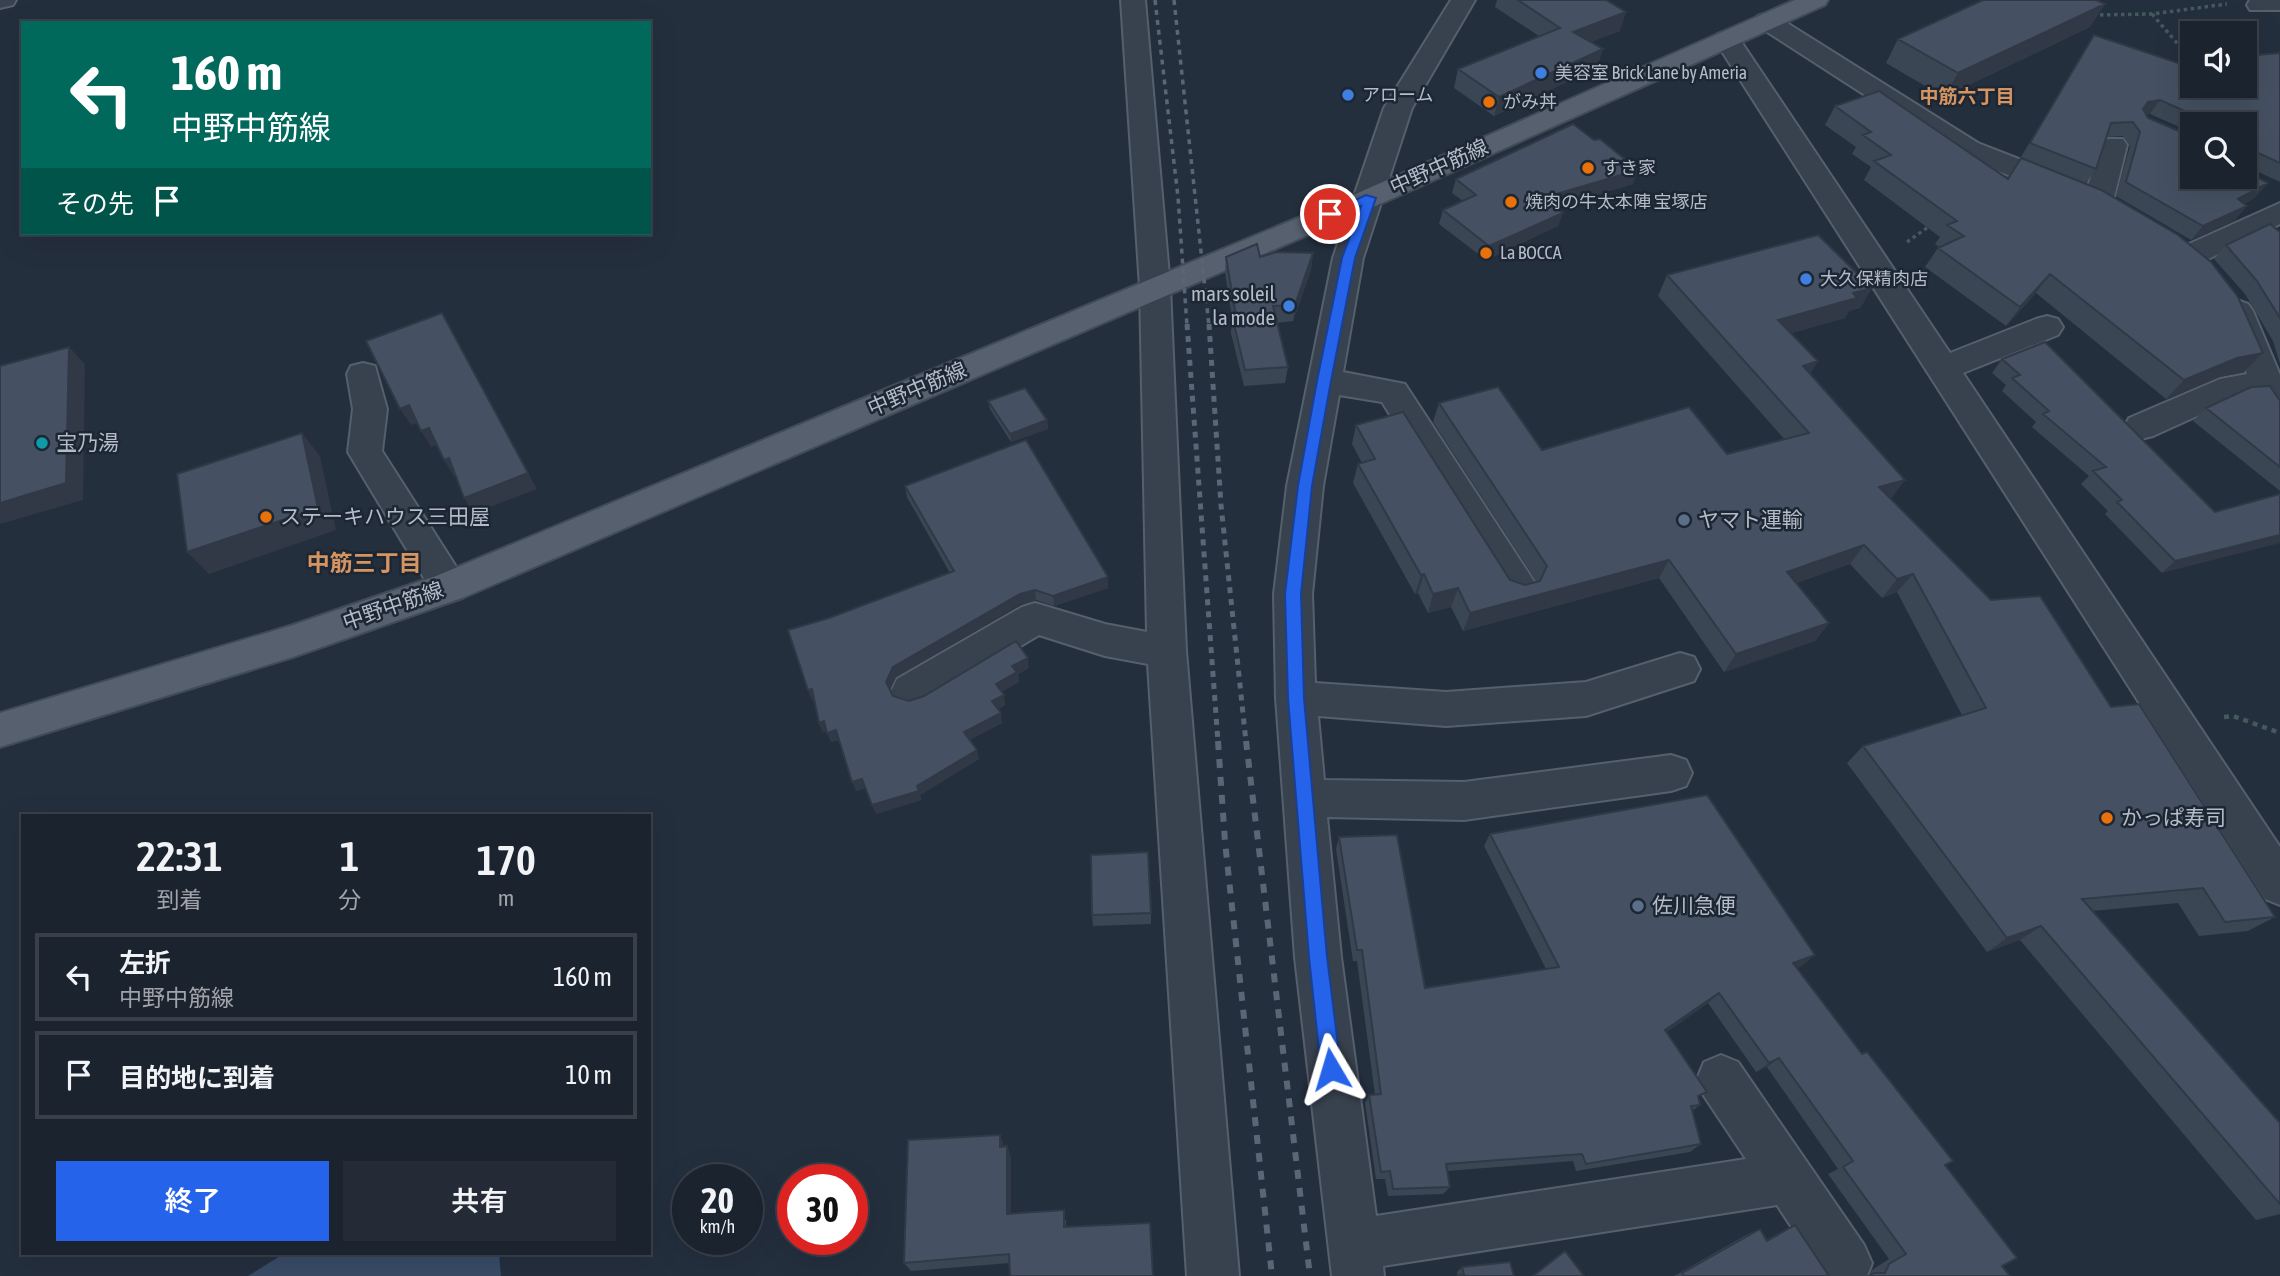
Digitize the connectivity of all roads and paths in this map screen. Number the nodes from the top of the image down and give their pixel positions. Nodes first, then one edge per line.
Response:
1 (1133, 0) edge
2 (1463, 0) edge
3 (1816, 0) edge
4 (2269, 4) edge
5 (2083, 12) edge
6 (2152, 14) junction
7 (1767, 21) junction
8 (1727, 39) junction
9 (2178, 73) edge
10 (2113, 145) edge
11 (1370, 198) junction
12 (2276, 199) edge
13 (1935, 222) edge
14 (2165, 236) edge
15 (1903, 245) dead end
16 (2206, 273) junction
17 (1155, 288) junction
18 (2047, 327) dead end
19 (1942, 369) junction
20 (363, 374) dead end
21 (1324, 381) junction
22 (2273, 393) edge
23 (2141, 427) dead end
24 (1518, 586) edge
25 (449, 587) junction
26 (1167, 651) junction
27 (1680, 669) dead end
28 (911, 691) dead end
29 (1296, 698) junction
30 (2221, 717) dead end
31 (0, 730) edge
32 (2280, 733) edge
33 (1671, 773) dead end
34 (1306, 813) junction
35 (2280, 885) edge
36 (1721, 1079) dead end
37 (1788, 1178) junction
38 (1355, 1260) edge
39 (1846, 1263) dead end
40 (1213, 1276) edge

1 - 17 street
2 - 11 street
3 - 7 main road, 中野中筋線
4 - 6 path
5 - 6 path
6 - 9 path
7 - 8 main road, 中野中筋線
7 - 10 street
8 - 11 main road, 中野中筋線
8 - 19 street
11 - 17 main road, 中野中筋線
11 - 21 street
12 - 16 street
13 - 15 path
14 - 16 street
16 - 22 street
17 - 25 main road, 中野中筋線
17 - 26 street
18 - 19 street
19 - 35 street
20 - 25 street
21 - 24 street
21 - 29 street
22 - 23 street
25 - 31 main road, 中野中筋線
26 - 28 street
26 - 40 street
27 - 29 street
29 - 34 street
30 - 32 path
33 - 34 street
34 - 38 street
36 - 37 street
37 - 38 street
37 - 39 street

